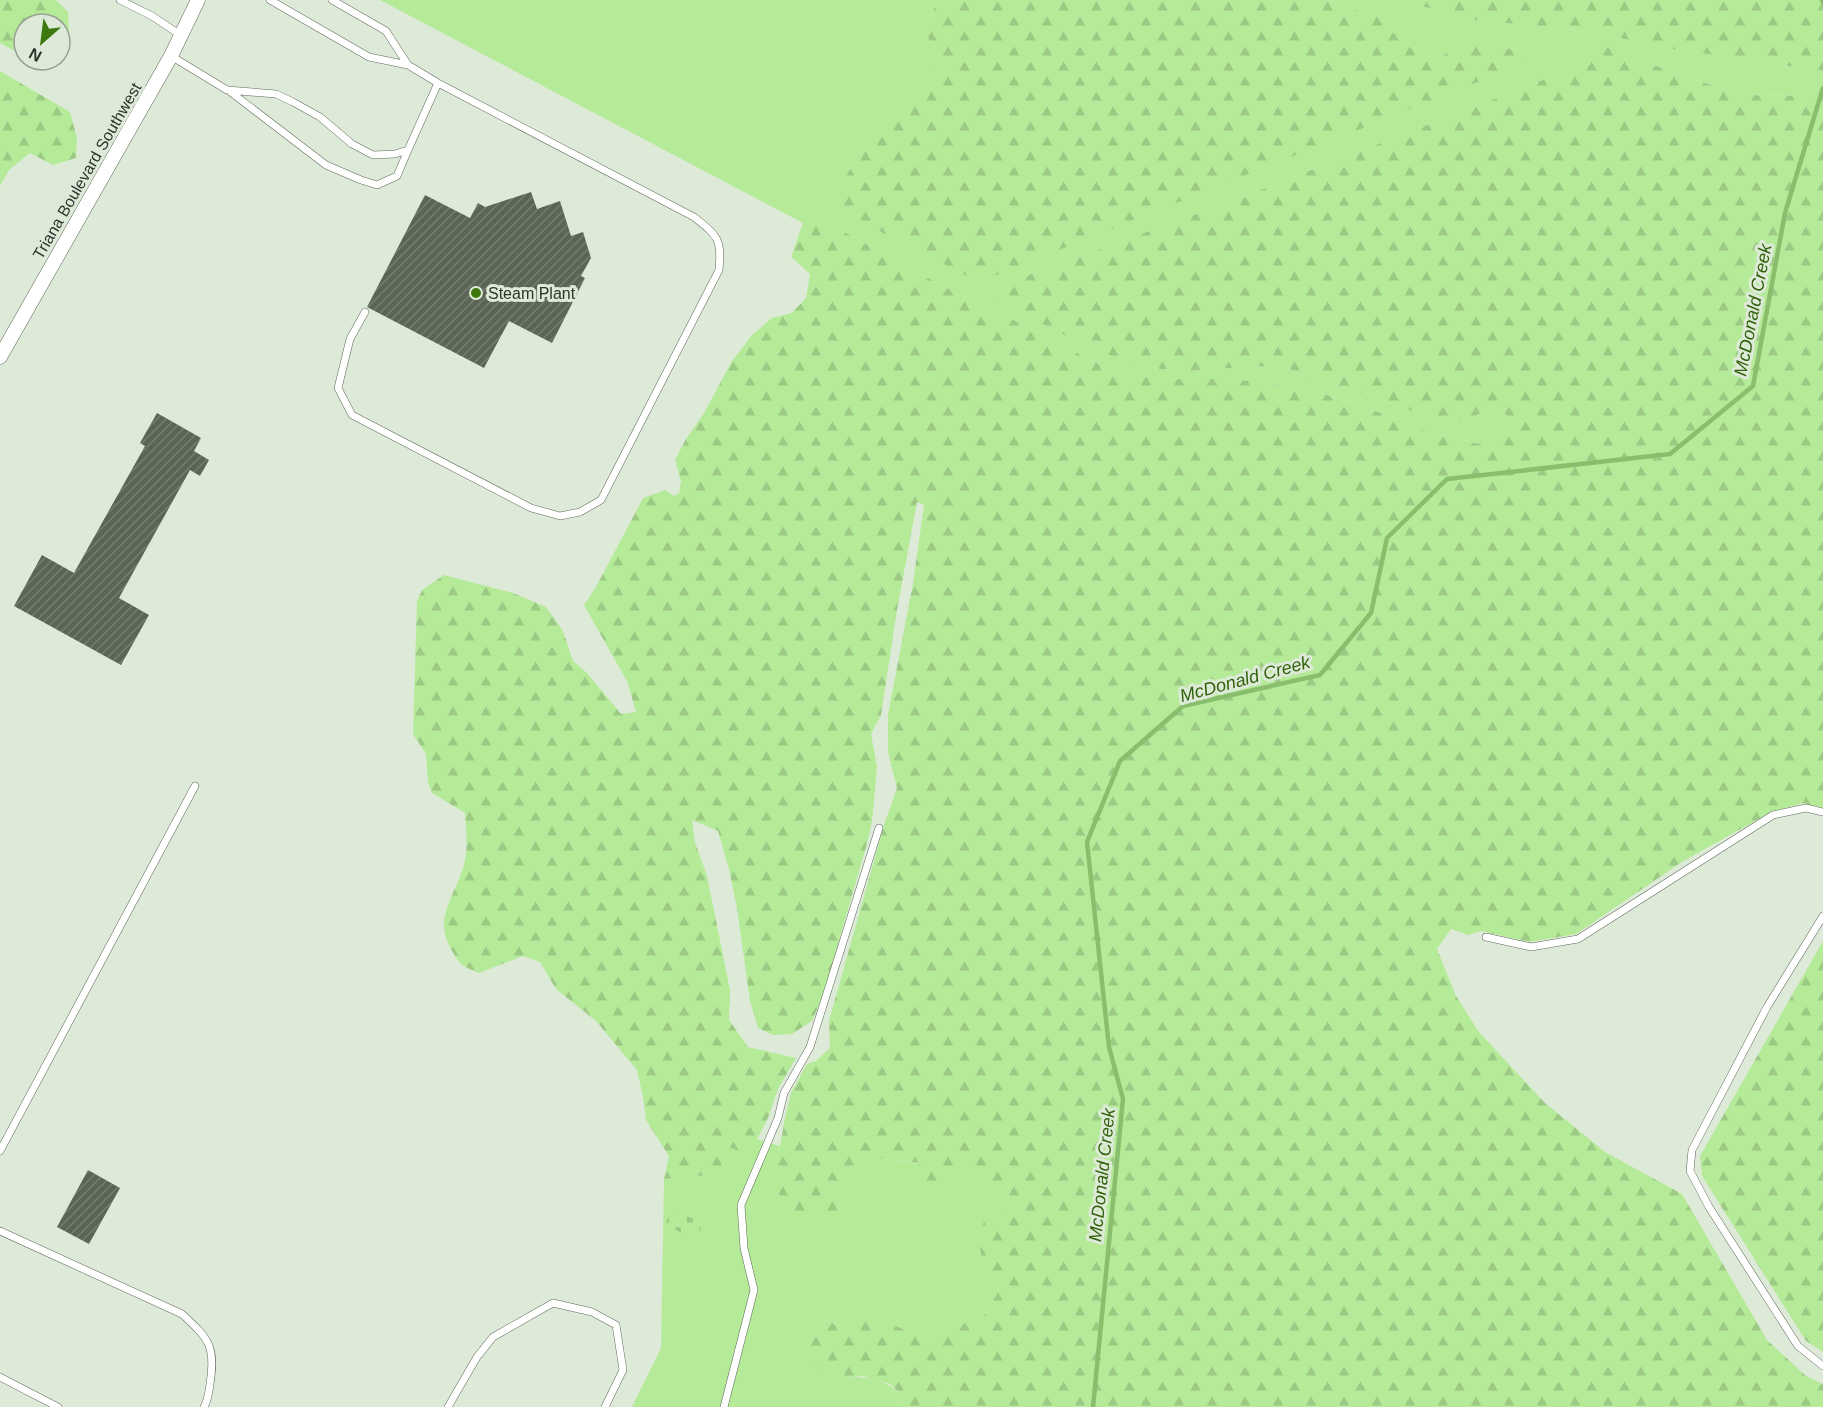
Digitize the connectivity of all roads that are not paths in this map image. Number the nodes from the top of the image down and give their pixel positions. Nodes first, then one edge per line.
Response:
1 (120, 0) edge
2 (198, 0) edge
3 (270, 0) edge
4 (332, 0) edge
5 (182, 36) junction
6 (171, 56) junction
7 (408, 65) junction
8 (438, 83) junction
9 (226, 90) junction
10 (408, 150) junction
11 (365, 312) dead end
12 (0, 357) edge
13 (195, 786) dead end
14 (1823, 812) edge
15 (879, 828) dead end
16 (1823, 916) edge
17 (1486, 937) dead end
18 (0, 1151) edge
19 (0, 1231) edge
20 (1823, 1366) edge
21 (0, 1377) edge
22 (58, 1407) edge
23 (204, 1407) edge
24 (448, 1407) edge
25 (605, 1407) edge
26 (724, 1407) edge

1 - 5 lane
2 - 5 street, Triana Boulevard Southwest
3 - 7 lane
4 - 7 lane
5 - 6 street, Triana Boulevard Southwest
6 - 9 lane
6 - 12 street, Triana Boulevard Southwest
7 - 8 lane
8 - 10 lane
8 - 11 lane
9 - 10 lane
9 - 10 lane
13 - 18 lane
14 - 17 lane
15 - 26 lane
16 - 20 lane
19 - 23 lane
21 - 22 lane
24 - 25 lane

